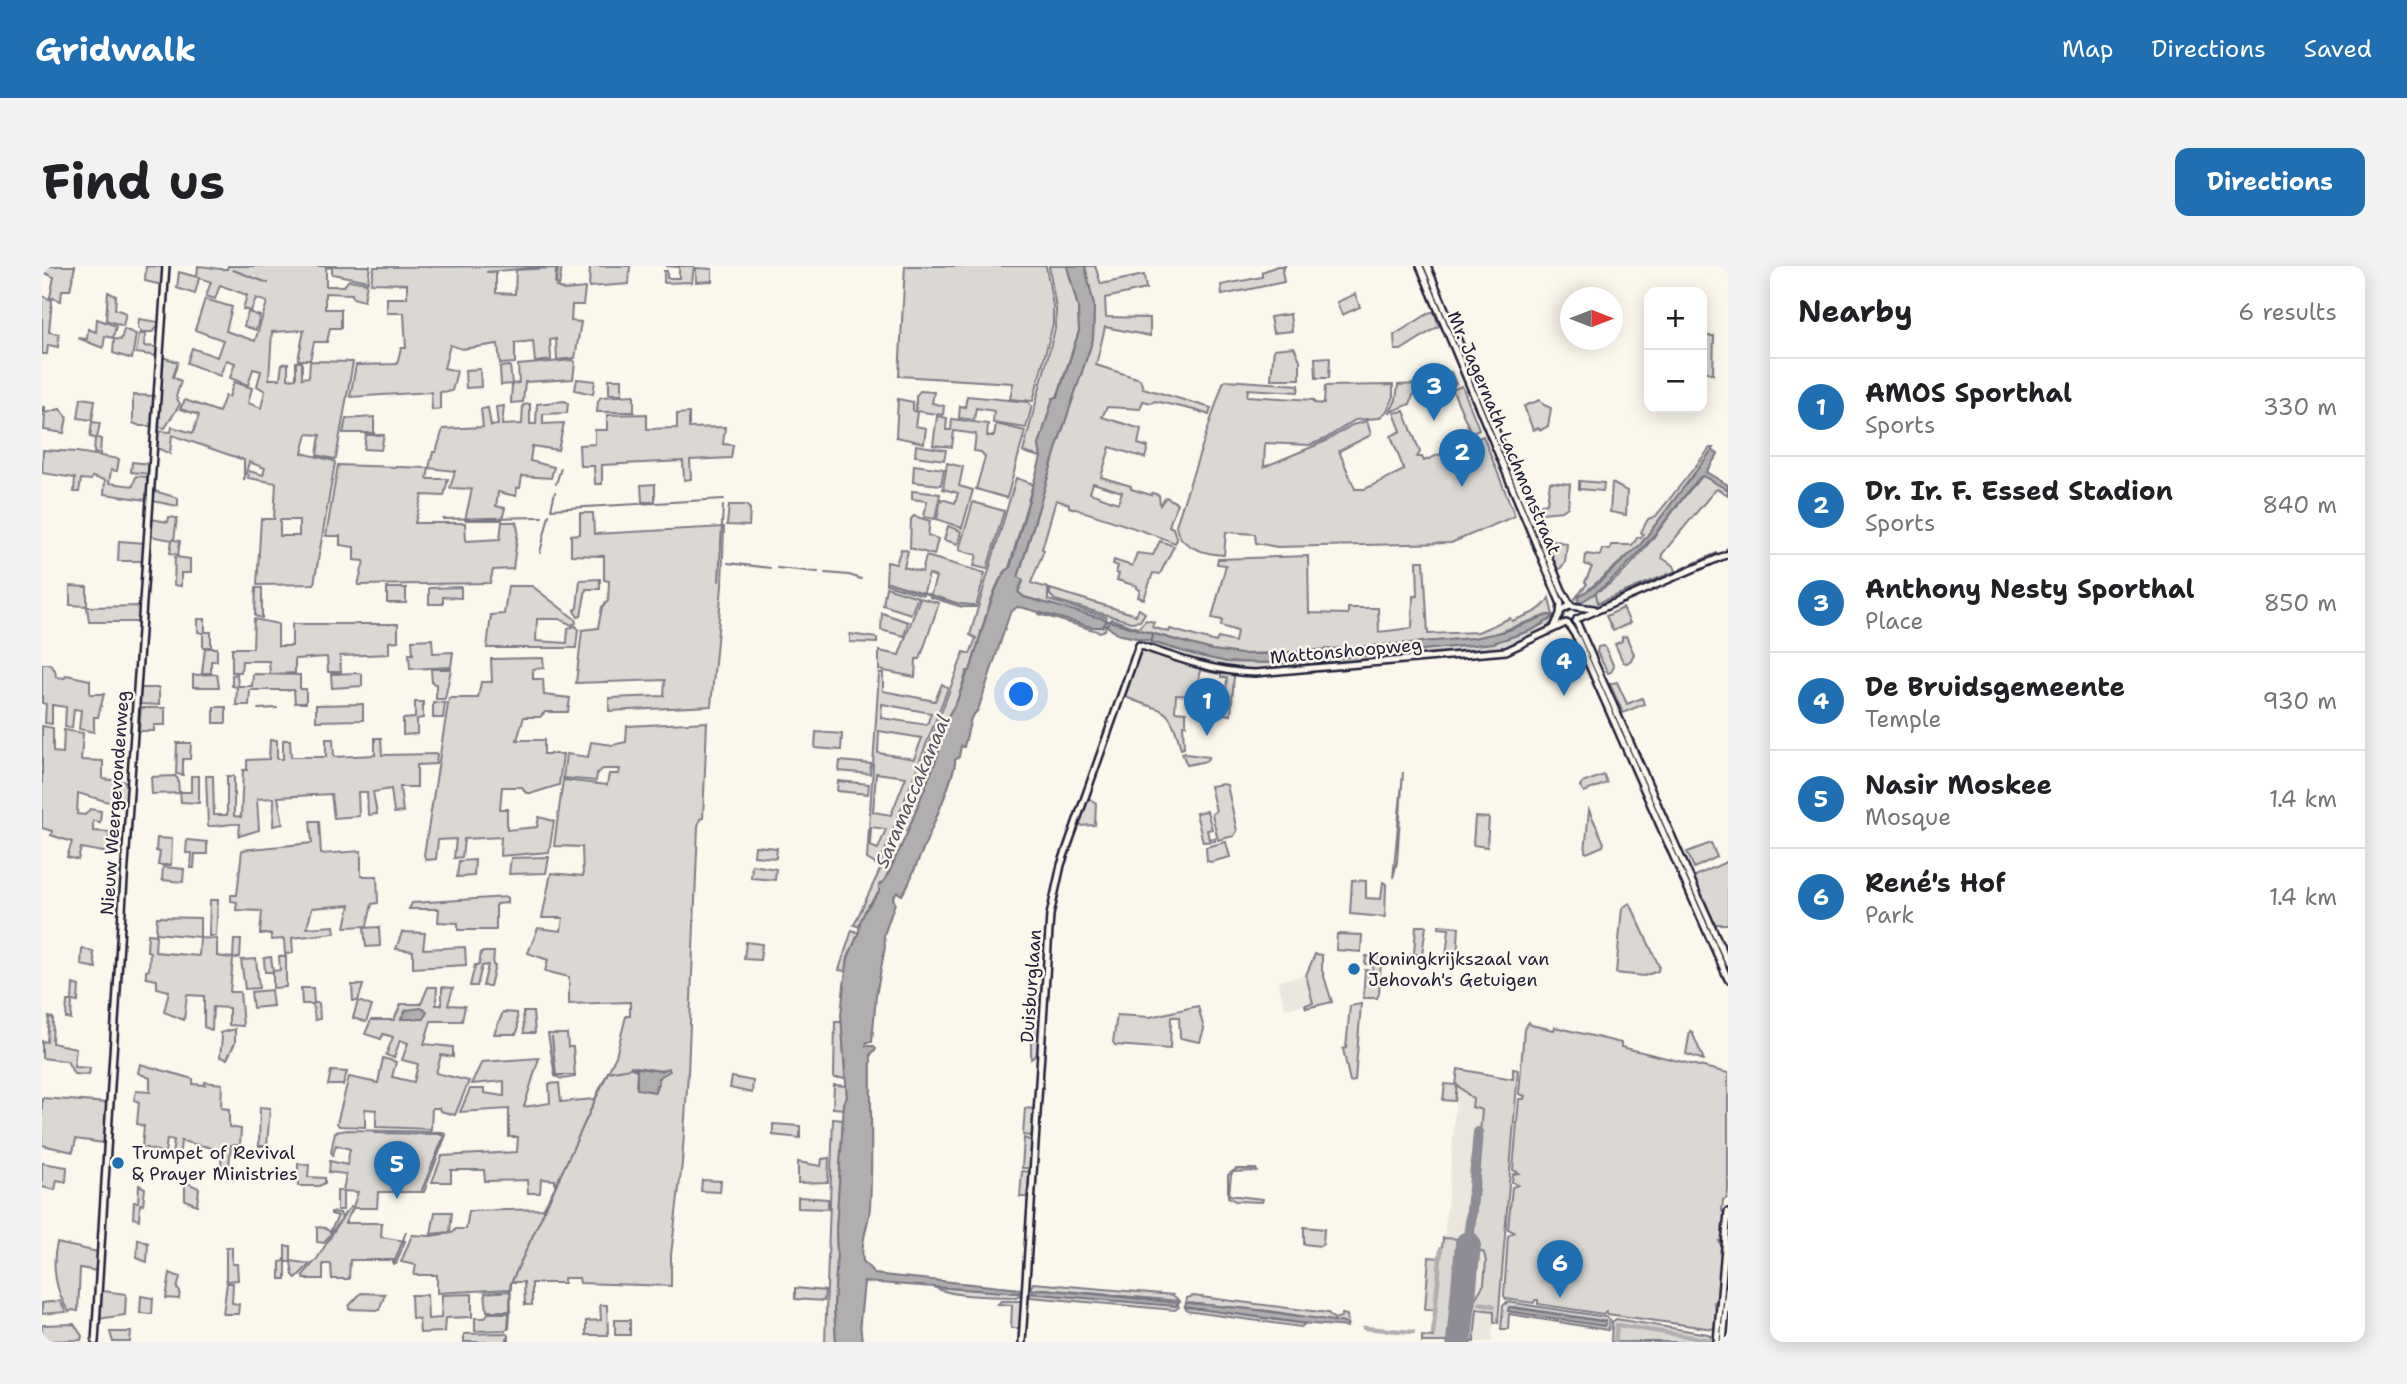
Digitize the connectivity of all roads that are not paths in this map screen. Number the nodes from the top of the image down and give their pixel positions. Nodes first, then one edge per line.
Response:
1 (166, 266) edge
2 (1420, 266) edge
3 (1427, 266) edge
4 (1466, 367) junction
5 (1485, 415) junction
6 (1728, 554) edge
7 (1573, 607) junction
8 (1595, 609) junction
9 (1560, 612) junction
10 (1576, 620) junction
11 (1567, 624) junction
12 (1554, 628) junction
13 (1139, 645) joint
14 (1598, 679) junction
15 (1658, 813) junction
16 (1728, 962) edge
17 (1728, 979) edge
18 (1728, 1212) edge
19 (1728, 1289) edge
20 (95, 1342) edge
21 (1023, 1342) edge
22 (1717, 1342) edge
23 (1723, 1342) edge

1 - 20 street, Nieuw Weergevondenweg
2 - 4 street, Mr. Jagernath Lachmonstraat
3 - 4 street, Mr. Jagernath Lachmonstraat
4 - 5 street, Mr. Jagernath Lachmonstraat
5 - 7 street, Mr. Jagernath Lachmonstraat
5 - 9 street, Mr. Jagernath Lachmonstraat
6 - 8 street
7 - 8 street
7 - 9 street
7 - 10 street
8 - 10 street
9 - 11 street
9 - 12 street
10 - 11 street
10 - 14 street
11 - 12 street, Mattonshoopweg
11 - 14 street
12 - 13 street, Mattonshoopweg
13 - 21 street, Duisburglaan
14 - 15 street
15 - 16 street
15 - 17 street
18 - 22 street
19 - 23 street

